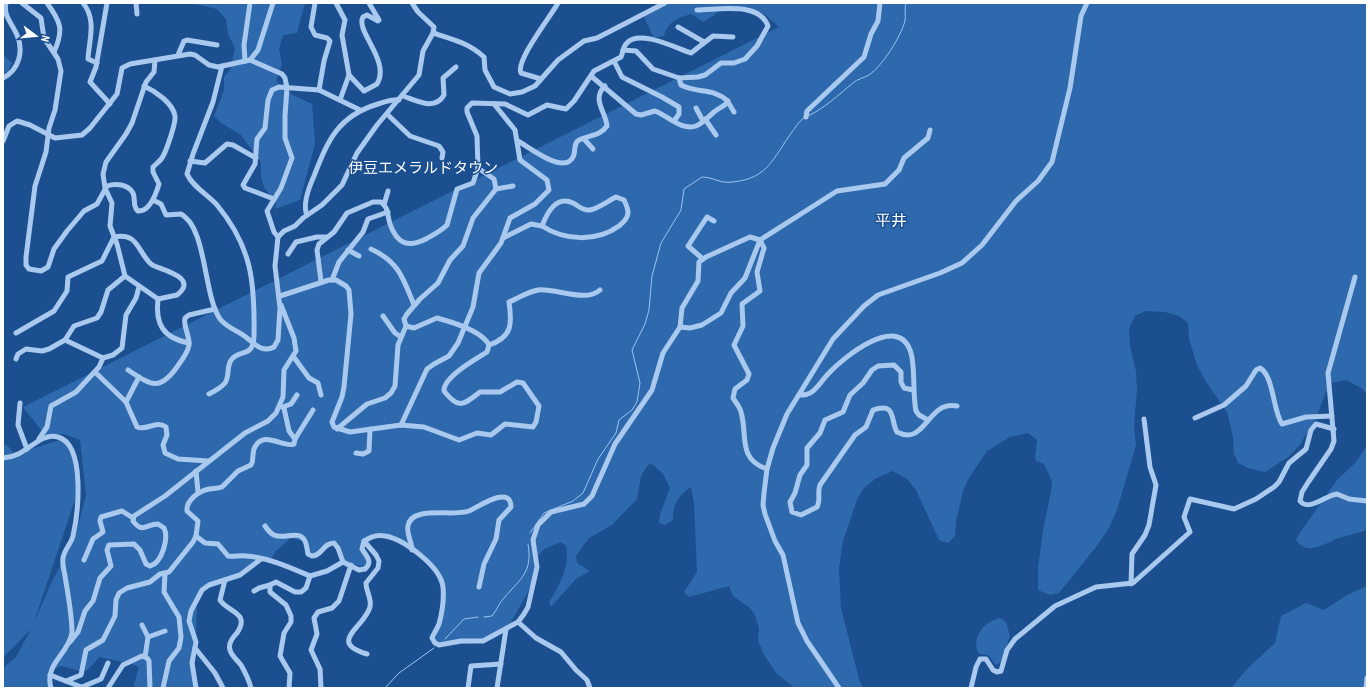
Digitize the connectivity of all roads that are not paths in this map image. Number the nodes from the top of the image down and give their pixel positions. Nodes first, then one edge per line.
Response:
1 (6, 3) edge
2 (22, 3) edge
3 (47, 3) edge
4 (83, 3) edge
5 (107, 3) edge
6 (136, 3) edge
7 (250, 3) edge
8 (273, 3) edge
9 (315, 3) edge
10 (336, 3) edge
11 (369, 3) edge
12 (412, 3) edge
13 (558, 3) edge
14 (665, 3) edge
15 (711, 3) edge
16 (880, 3) edge
17 (1087, 3) edge
18 (697, 10) dead end
19 (708, 10) junction
20 (136, 14) dead end
21 (678, 27) dead end
22 (433, 34) junction
23 (733, 37) dead end
24 (704, 42) junction
25 (217, 45) dead end
26 (624, 50) junction
27 (54, 52) junction
28 (178, 55) junction
29 (155, 60) junction
30 (248, 61) junction
31 (614, 61) junction
32 (97, 63) junction
33 (222, 66) junction
34 (456, 67) dead end
35 (349, 75) junction
36 (591, 76) junction
37 (3, 78) edge
38 (679, 78) junction
39 (541, 79) junction
40 (144, 86) junction
41 (605, 86) junction
42 (287, 88) junction
43 (319, 90) junction
44 (401, 98) junction
45 (340, 100) junction
46 (728, 102) junction
47 (110, 104) junction
48 (494, 104) junction
49 (696, 108) dead end
50 (360, 110) junction
51 (734, 112) dead end
52 (387, 114) junction
53 (806, 117) dead end
54 (704, 120) junction
55 (674, 121) junction
56 (930, 130) dead end
57 (47, 134) junction
58 (716, 135) dead end
59 (584, 138) junction
60 (3, 141) edge
61 (518, 142) junction
62 (593, 150) dead end
63 (574, 154) junction
64 (580, 157) dead end
65 (256, 158) junction
66 (442, 158) dead end
67 (190, 161) junction
68 (478, 168) junction
69 (512, 186) dead end
70 (105, 188) junction
71 (496, 189) junction
72 (388, 190) dead end
73 (274, 199) junction
74 (153, 200) junction
75 (384, 205) junction
76 (388, 212) junction
77 (307, 215) junction
78 (714, 221) dead end
79 (542, 226) junction
80 (114, 237) junction
81 (278, 237) junction
82 (326, 237) junction
83 (503, 238) junction
84 (760, 240) junction
85 (371, 249) dead end
86 (348, 250) junction
87 (288, 254) dead end
88 (359, 256) dead end
89 (703, 259) junction
90 (124, 276) junction
91 (1355, 277) dead end
92 (332, 280) junction
93 (321, 281) junction
94 (139, 287) junction
95 (600, 290) dead end
96 (280, 296) junction
97 (158, 299) junction
98 (280, 303) junction
99 (414, 305) junction
100 (215, 309) junction
101 (382, 316) dead end
102 (406, 326) junction
103 (465, 327) junction
104 (680, 327) junction
105 (16, 332) dead end
106 (401, 337) junction
107 (65, 340) junction
108 (189, 343) junction
109 (254, 344) junction
110 (489, 345) junction
111 (293, 356) junction
112 (104, 358) junction
113 (16, 359) dead end
114 (128, 370) dead end
115 (95, 372) junction
116 (139, 377) junction
117 (913, 390) junction
118 (209, 394) dead end
119 (297, 394) dead end
120 (799, 394) junction
121 (322, 395) dead end
122 (126, 402) junction
123 (20, 403) dead end
124 (957, 406) dead end
125 (282, 407) junction
126 (313, 410) dead end
127 (1332, 416) junction
128 (1195, 418) dead end
129 (1144, 419) dead end
130 (928, 420) junction
131 (401, 426) junction
132 (337, 429) junction
133 (370, 429) junction
134 (1334, 429) junction
135 (295, 439) junction
136 (38, 441) junction
137 (27, 449) junction
138 (356, 453) dead end
139 (3, 458) edge
140 (208, 462) junction
141 (767, 469) junction
142 (196, 471) junction
143 (198, 492) junction
144 (1367, 501) edge
145 (133, 518) junction
146 (264, 526) dead end
147 (196, 536) junction
148 (364, 541) junction
149 (412, 550) junction
150 (261, 559) junction
151 (84, 560) dead end
152 (343, 562) junction
153 (351, 565) junction
154 (165, 574) junction
155 (310, 576) junction
156 (225, 580) junction
157 (1131, 584) junction
158 (270, 585) junction
159 (479, 587) dead end
160 (254, 591) dead end
161 (518, 622) junction
162 (142, 625) dead end
163 (506, 629) junction
164 (164, 631) dead end
165 (148, 637) junction
166 (70, 642) junction
167 (195, 648) junction
168 (367, 654) dead end
169 (145, 657) junction
170 (108, 663) dead end
171 (501, 664) junction
172 (50, 675) junction
173 (1367, 678) edge
174 (66, 681) junction
175 (83, 687) edge
176 (498, 687) edge
177 (51, 688) edge
178 (108, 688) edge
179 (150, 688) edge
180 (163, 688) edge
181 (196, 688) edge
182 (223, 688) edge
183 (251, 688) edge
184 (289, 688) edge
185 (321, 688) edge
186 (468, 688) edge
187 (590, 688) edge
188 (839, 688) edge
189 (971, 688) edge
190 (1366, 688) edge

1 - 37 street
2 - 27 street
3 - 27 street
4 - 32 street
5 - 32 street
6 - 20 street
7 - 30 street
8 - 30 street
9 - 43 street
10 - 35 street
11 - 35 street
12 - 22 street
13 - 39 street
14 - 39 street
15 - 19 street
16 - 53 street
17 - 120 street
18 - 19 street
19 - 38 street
21 - 24 street
22 - 39 street
22 - 44 street
23 - 24 street
24 - 26 street
25 - 28 street
26 - 31 street
26 - 38 street
27 - 57 street
28 - 29 street
28 - 33 street
29 - 40 street
29 - 47 street
30 - 33 street
30 - 42 street
31 - 36 street
31 - 55 street
32 - 47 street
33 - 67 street
34 - 44 street
35 - 45 street
36 - 41 street
36 - 48 street
38 - 46 street
40 - 70 street
40 - 74 street
41 - 55 street
41 - 59 street
42 - 43 street
42 - 65 street
42 - 73 street
43 - 45 street
44 - 50 street
44 - 52 street
45 - 50 street
46 - 51 street
46 - 54 street
47 - 57 street
48 - 61 street
48 - 68 street
49 - 54 street
50 - 77 street
52 - 66 street
52 - 77 street
54 - 55 street
54 - 58 street
56 - 84 street
57 - 60 street
57 - 70 street
59 - 62 street
59 - 63 street
61 - 63 street
61 - 83 street
63 - 64 street
65 - 67 street
65 - 73 street
67 - 109 street
68 - 71 street
68 - 76 street
69 - 71 street
70 - 74 street
70 - 80 street
71 - 99 street
72 - 75 street
73 - 81 street
74 - 100 street
75 - 76 street
75 - 82 street
76 - 86 street
77 - 81 street
78 - 89 street
79 - 79 street
79 - 83 street
80 - 90 street
80 - 97 street
80 - 105 street
81 - 96 street
82 - 87 street
82 - 93 street
83 - 103 street
84 - 89 street
84 - 104 street
84 - 141 street
85 - 99 street
86 - 88 street
86 - 92 street
89 - 104 street
90 - 94 street
90 - 107 street
91 - 127 street
92 - 93 street
92 - 132 street
93 - 96 street
94 - 97 street
94 - 112 street
95 - 110 street
96 - 98 street
97 - 108 street
98 - 109 street
98 - 111 street
99 - 102 street
100 - 108 street
100 - 109 street
101 - 106 street
102 - 103 street
102 - 106 street
103 - 110 street
103 - 131 street
104 - 161 street
106 - 132 street
107 - 112 street
107 - 113 street
108 - 116 street
109 - 118 street
110 - 131 street
111 - 121 street
111 - 125 street
112 - 115 street
114 - 116 street
115 - 122 street
115 - 136 street
116 - 122 street
117 - 120 street
117 - 130 street
117 - 130 street
119 - 125 street
120 - 141 street
122 - 140 street
123 - 137 street
124 - 130 street
125 - 135 street
125 - 140 street
126 - 135 street
127 - 128 street
127 - 134 street
129 - 157 street
131 - 133 street
132 - 133 street
133 - 138 street
134 - 144 street
134 - 157 street
135 - 143 street
136 - 137 street
136 - 166 street
137 - 139 street
140 - 142 street
141 - 188 street
142 - 143 street
142 - 145 street
143 - 147 street
145 - 151 street
145 - 166 street
146 - 152 street
147 - 150 street
147 - 154 street
148 - 149 street
148 - 153 street
148 - 168 street
149 - 159 street
149 - 163 street
150 - 155 street
150 - 156 street
152 - 153 street
152 - 155 street
153 - 185 street
154 - 174 street
154 - 180 street
155 - 158 street
156 - 167 street
156 - 183 street
157 - 189 street
158 - 160 street
158 - 184 street
161 - 163 street
161 - 187 street
162 - 165 street
163 - 171 street
164 - 165 street
165 - 169 street
166 - 172 street
167 - 181 street
167 - 182 street
169 - 178 street
169 - 179 street
170 - 175 street
171 - 176 street
171 - 186 street
172 - 174 street
172 - 177 street
173 - 190 street
174 - 175 street

